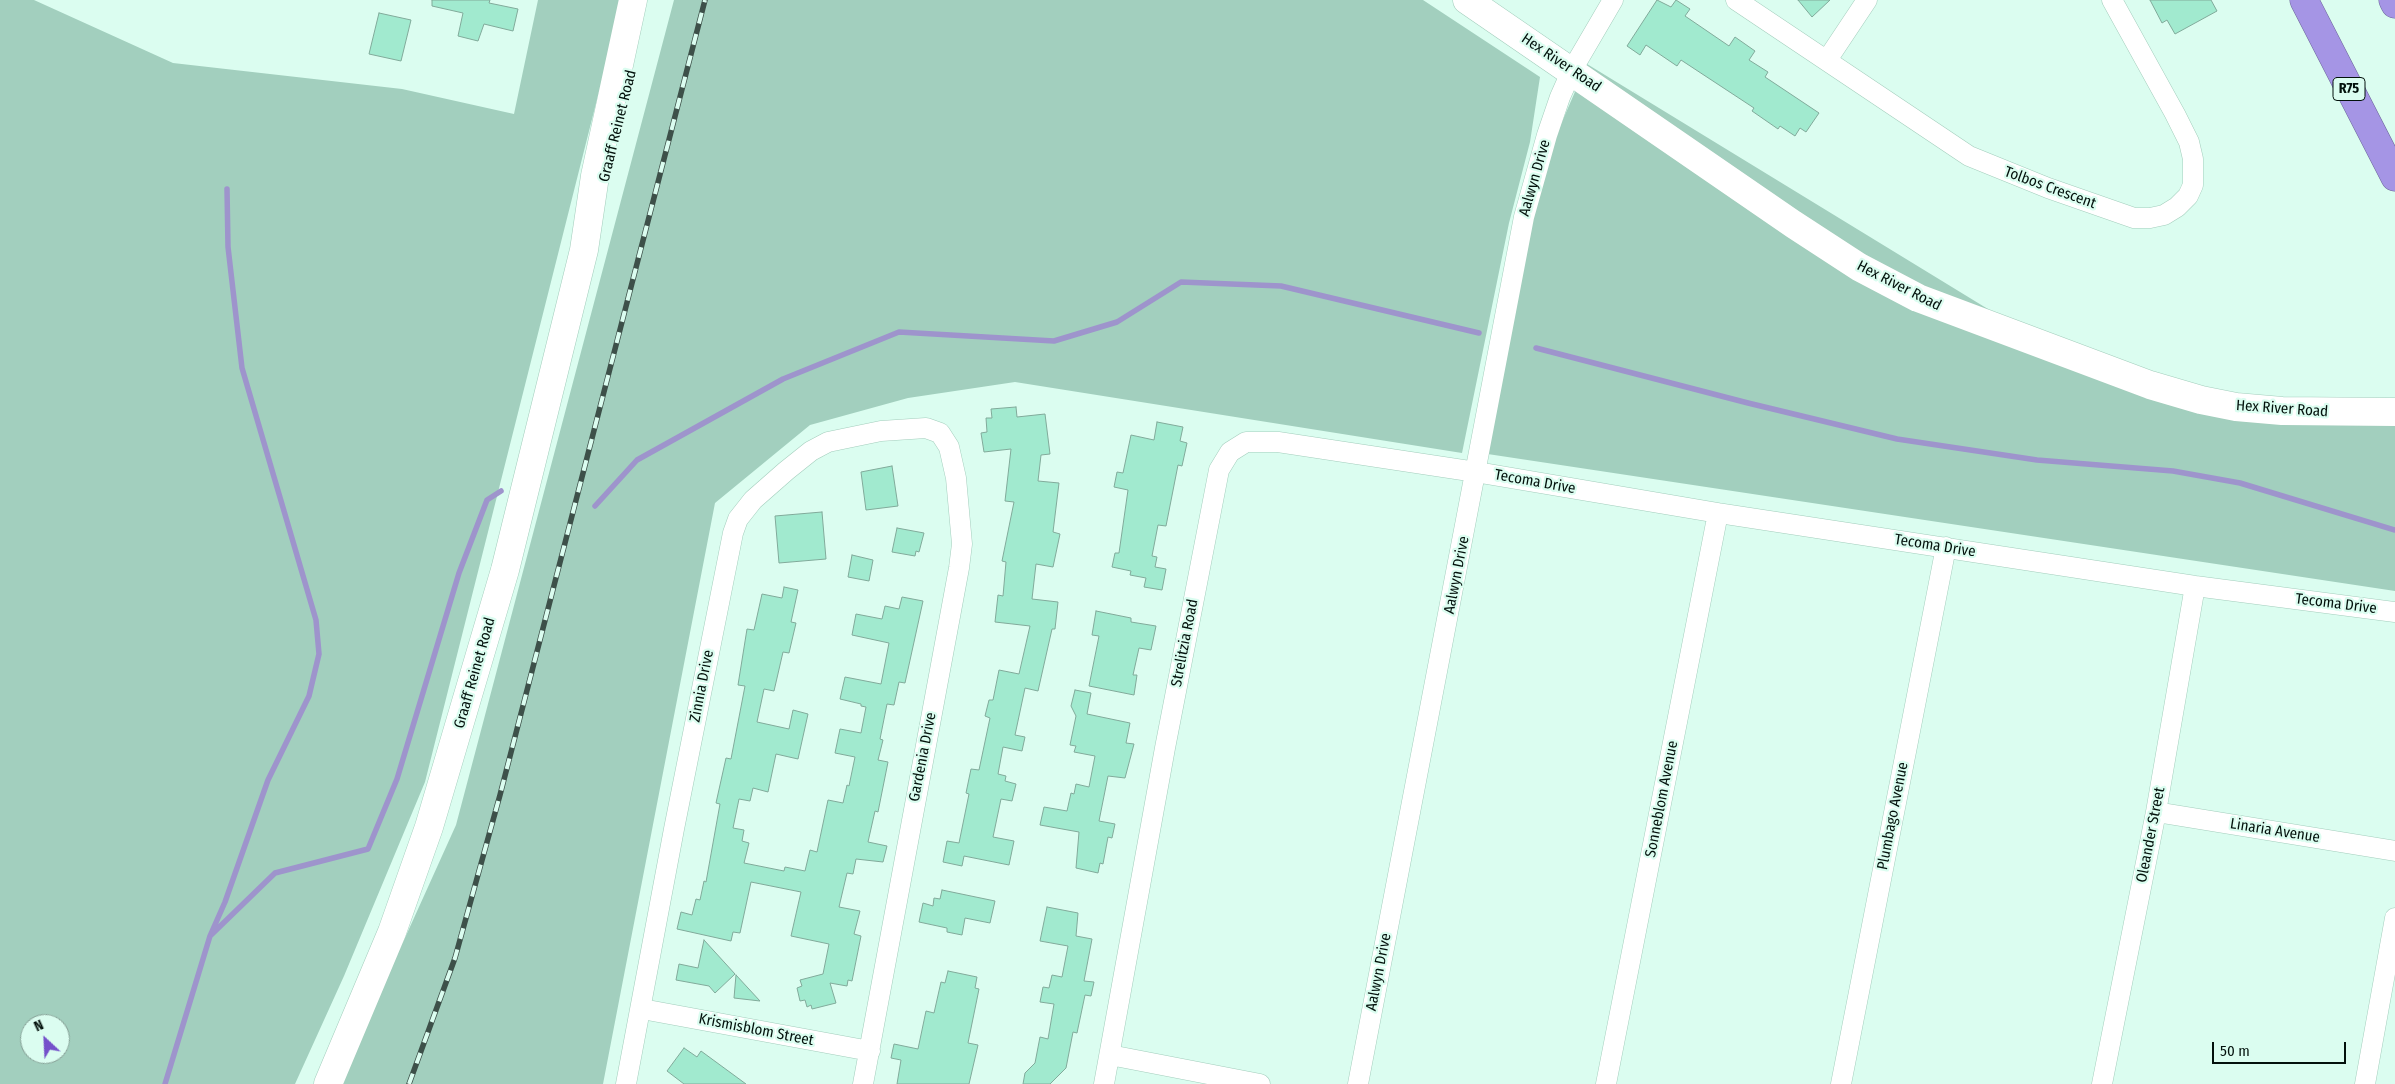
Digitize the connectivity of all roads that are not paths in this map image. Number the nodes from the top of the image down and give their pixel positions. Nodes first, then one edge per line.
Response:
1 (633, 0) edge
2 (649, 0) edge
3 (1467, 0) edge
4 (1614, 0) edge
5 (1736, 0) edge
6 (1867, 0) edge
7 (2112, 0) edge
8 (2304, 0) edge
9 (2393, 0) edge
10 (2395, 4) edge
11 (1827, 60) junction
12 (1572, 70) junction
13 (2395, 177) edge
14 (584, 250) junction
15 (2395, 412) edge
16 (940, 433) joint
17 (1476, 472) junction
18 (1718, 513) junction
19 (1946, 548) junction
20 (2195, 586) junction
21 (2395, 612) edge
22 (2156, 812) junction
23 (2395, 851) edge
24 (2395, 918) edge
25 (642, 1009) junction
26 (870, 1051) junction
27 (1110, 1055) junction
28 (328, 1084) edge
29 (626, 1084) edge
30 (863, 1084) edge
31 (1104, 1084) edge
32 (1260, 1084) edge
33 (1358, 1084) edge
34 (1606, 1084) edge
35 (1840, 1084) edge
36 (2102, 1084) edge
37 (2365, 1084) edge

1 - 14 main road, Graaff Reinet Road
2 - 14 main road, Graaff Reinet Road
3 - 12 main road, Hex River Road
4 - 12 street, Aalwyn Drive
5 - 11 street, Tolbos Crescent
6 - 11 street
7 - 11 street, Tolbos Crescent
8 - 13 highway, R75
9 - 10 highway
12 - 15 main road, Hex River Road
12 - 17 street, Aalwyn Drive
14 - 28 main road, Graaff Reinet Road
16 - 25 street, Zinnia Drive
16 - 26 street, Gardenia Drive
17 - 18 street, Tecoma Drive
17 - 27 street, Strelitzia Road
17 - 33 street, Aalwyn Drive
18 - 19 street, Tecoma Drive
18 - 34 street, Sonneblom Avenue
19 - 20 street, Tecoma Drive
19 - 35 street, Plumbago Avenue
20 - 21 street, Tecoma Drive
20 - 22 street, Oleander Street
22 - 23 street, Linaria Avenue
22 - 36 street, Oleander Street
24 - 37 street
25 - 26 street, Krismisblom Street
25 - 29 street, Zinnia Drive
26 - 30 street, Gardenia Drive
27 - 31 street, Strelitzia Road
27 - 32 street

